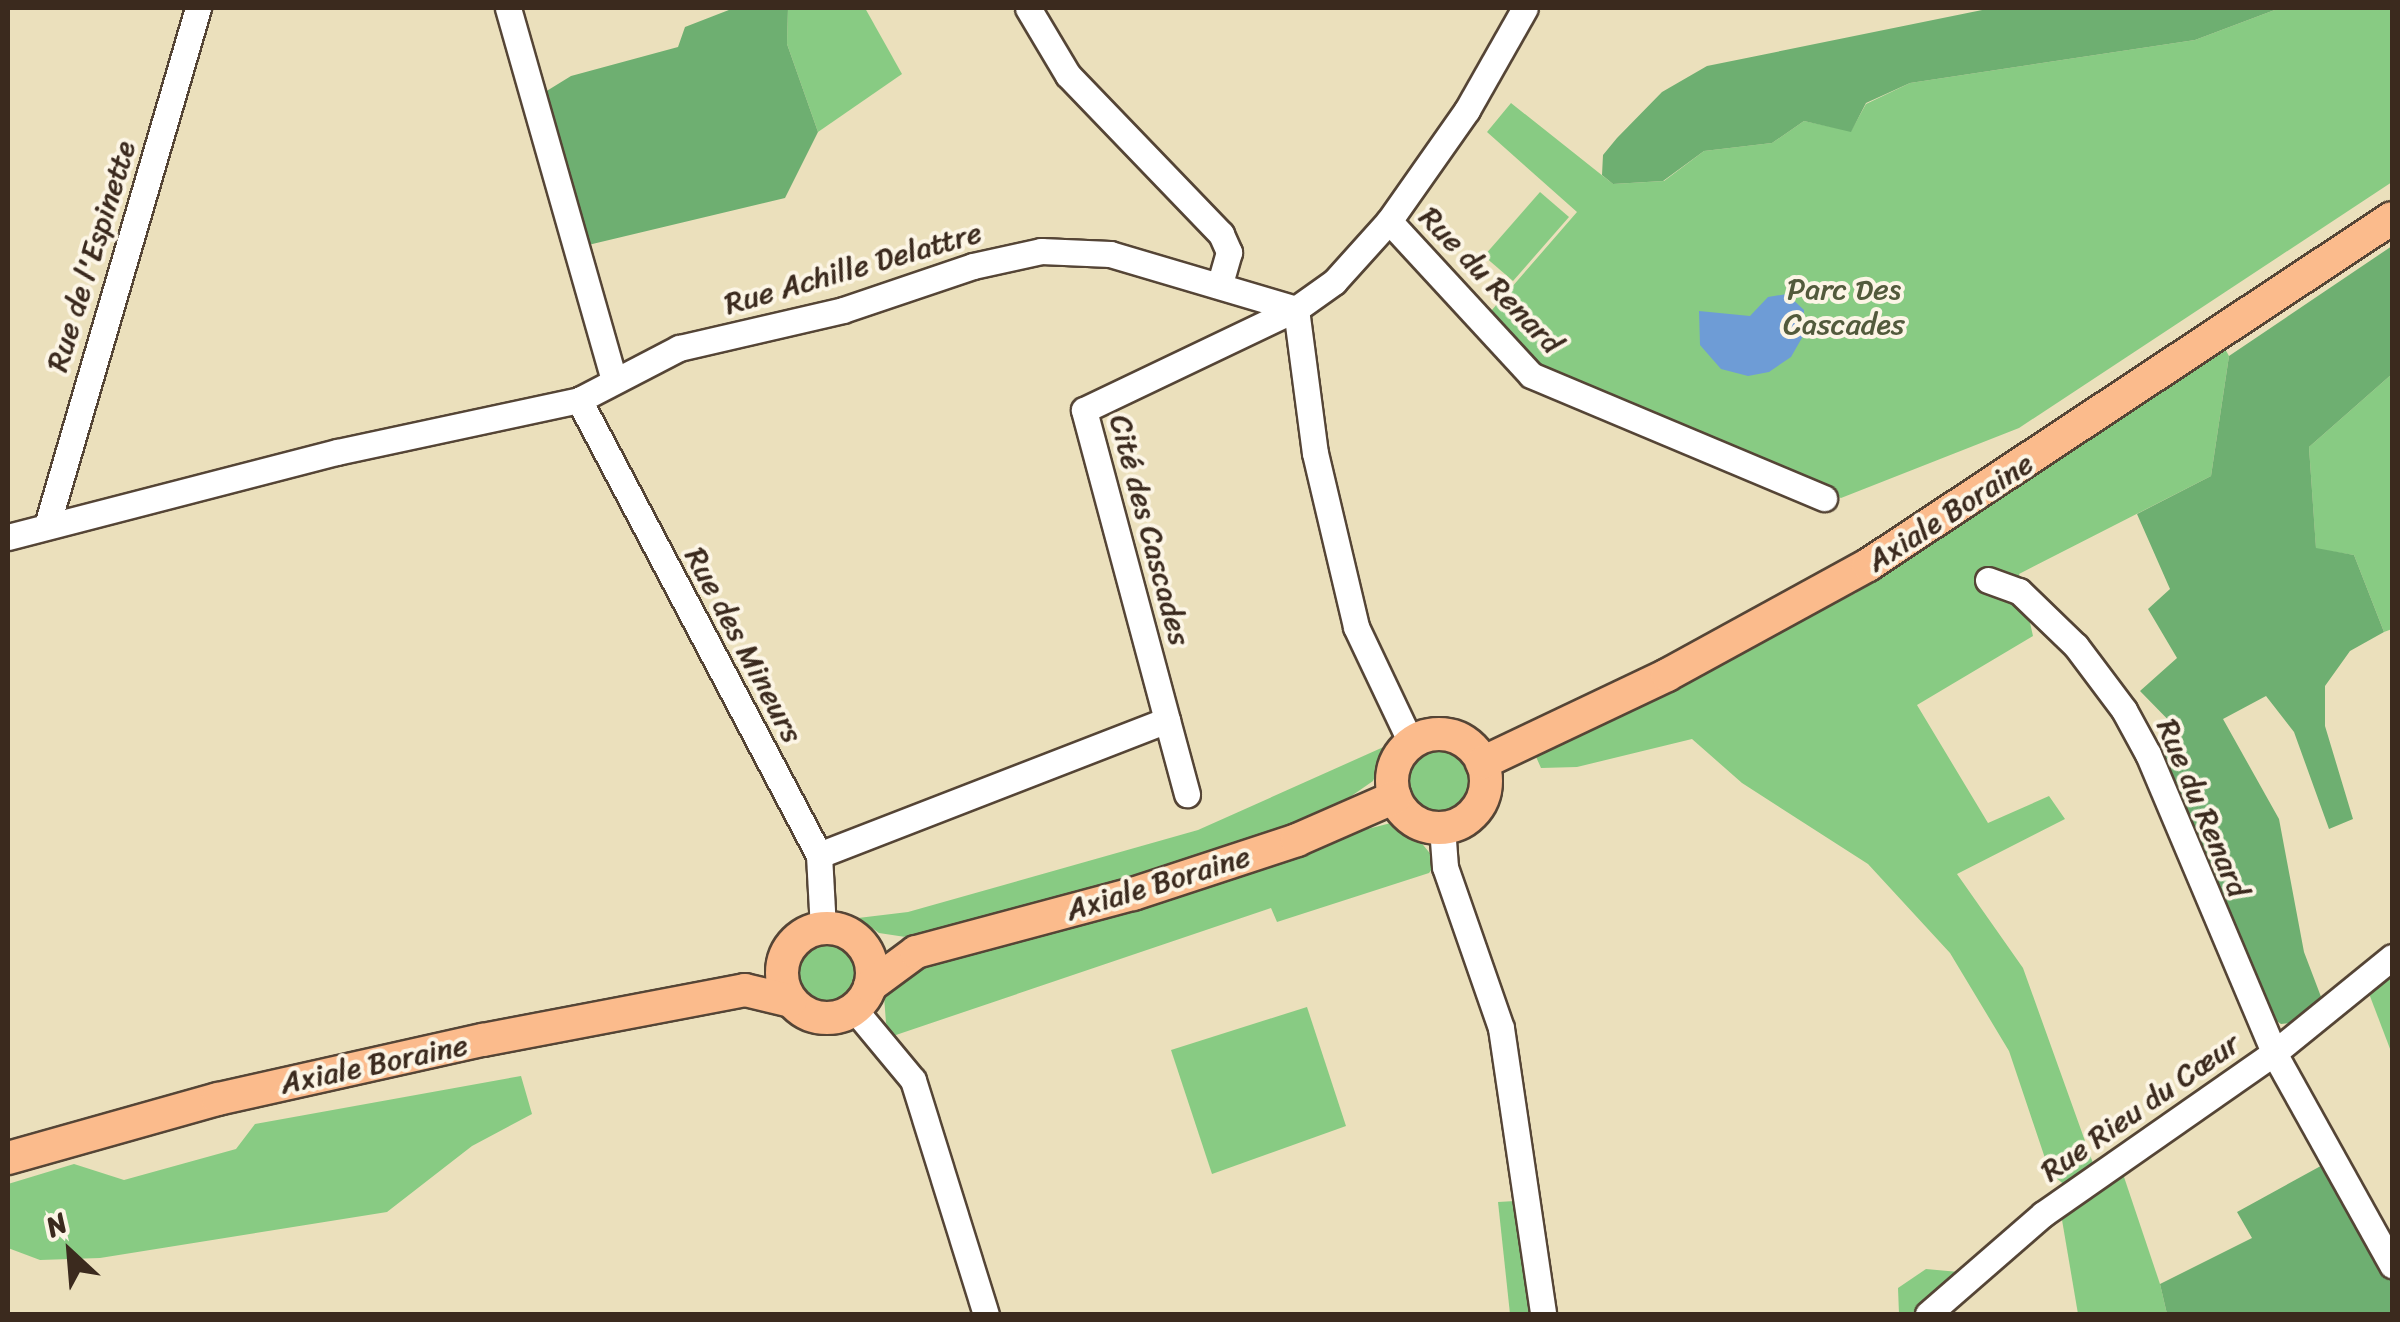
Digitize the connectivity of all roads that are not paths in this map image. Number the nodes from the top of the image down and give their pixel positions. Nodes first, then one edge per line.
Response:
1 (198, 8) edge
2 (508, 8) edge
3 (1028, 8) edge
4 (1526, 8) edge
5 (2392, 218) edge
6 (1389, 221) junction
7 (1220, 284) junction
8 (1296, 309) junction
9 (614, 380) junction
10 (579, 400) junction
11 (1824, 498) dead end
12 (48, 522) junction
13 (8, 537) edge
14 (1988, 580) dead end
15 (1166, 720) junction
16 (1411, 743) junction
17 (1482, 763) junction
18 (1187, 794) dead end
19 (1394, 797) junction
20 (1442, 828) junction
21 (819, 855) junction
22 (823, 928) junction
23 (862, 944) junction
24 (916, 952) junction
25 (786, 955) junction
26 (2392, 957) edge
27 (746, 990) junction
28 (862, 998) junction
29 (791, 1001) junction
30 (2274, 1052) junction
31 (8, 1158) edge
32 (2392, 1265) edge
33 (986, 1314) edge
34 (1544, 1314) edge
35 (1928, 1314) edge

1 - 12 street, Rue de l'Espinette
2 - 9 street
3 - 7 street
4 - 6 street
5 - 17 main road, Axiale Boraine
6 - 8 street
6 - 11 street, Rue du Renard
7 - 8 street, Rue Achille Delattre
7 - 9 street, Rue Achille Delattre
8 - 15 street, Cité des Cascades
8 - 16 street
9 - 10 street, Rue Achille Delattre
10 - 12 street, Rue Achille Delattre
10 - 21 street, Rue des Mineurs
12 - 13 street, Rue Achille Delattre
14 - 30 street, Rue du Renard
15 - 18 street, Cité des Cascades
15 - 21 street
16 - 17 main road
16 - 19 main road
17 - 20 main road
19 - 20 main road
19 - 24 main road, Axiale Boraine
20 - 34 street
21 - 22 street, Rue des Mineurs
22 - 23 main road
22 - 25 main road
23 - 24 main road
23 - 28 main road
24 - 28 main road
25 - 27 main road
25 - 29 main road
26 - 30 street, Rue Rieu du Cœur
27 - 29 main road
27 - 31 main road, Axiale Boraine
28 - 29 main road
28 - 33 street
30 - 32 street, Rue du Renard
30 - 35 street, Rue Rieu du Cœur

